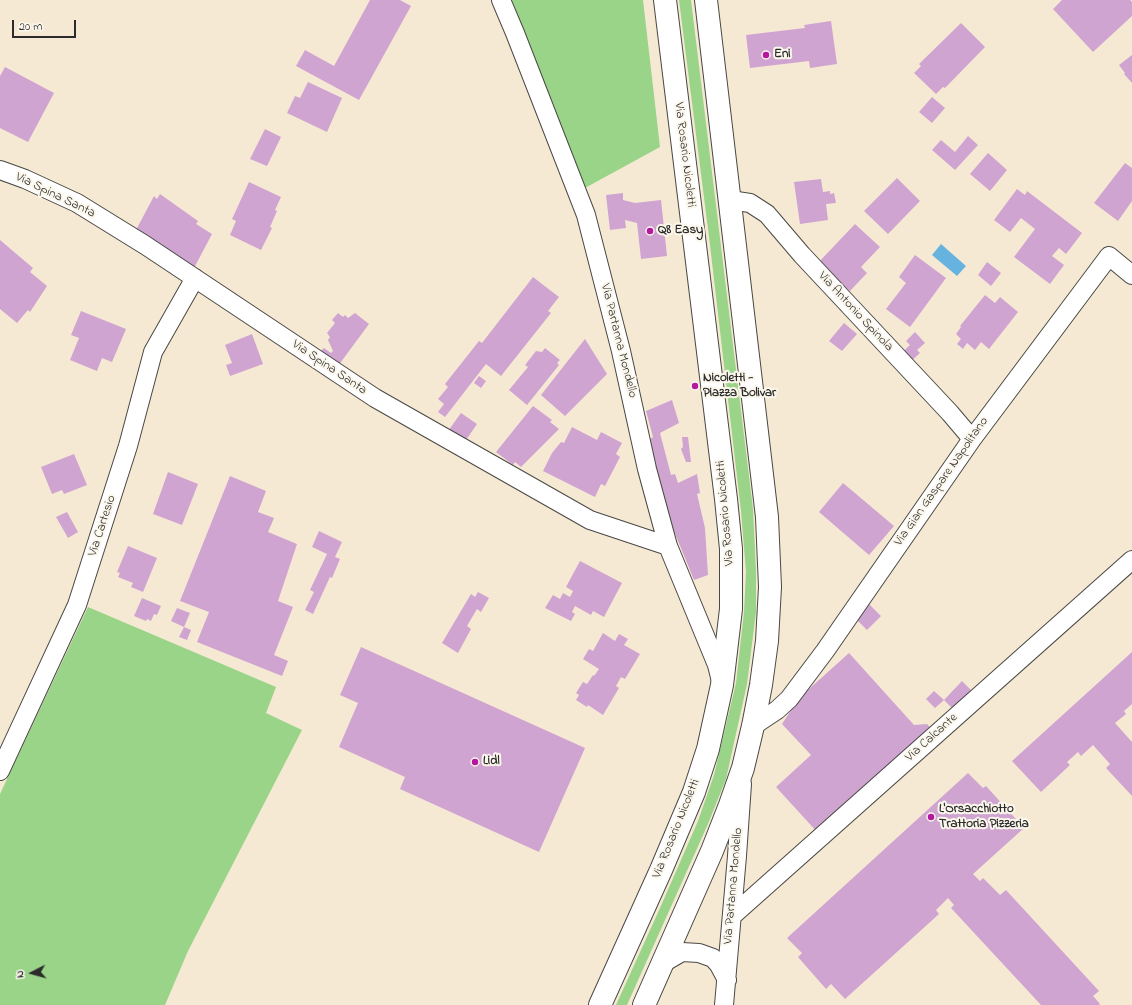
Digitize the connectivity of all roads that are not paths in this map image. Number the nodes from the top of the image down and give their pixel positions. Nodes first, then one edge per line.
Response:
1 (501, 0) edge
2 (665, 0) edge
3 (706, 0) edge
4 (0, 170) edge
5 (730, 200) junction
6 (1132, 275) edge
7 (194, 278) junction
8 (972, 439) junction
9 (668, 546) junction
10 (1132, 560) edge
11 (722, 685) junction
12 (753, 726) junction
13 (743, 768) junction
14 (0, 771) edge
15 (732, 916) junction
16 (663, 964) junction
17 (727, 980) junction
18 (600, 1005) edge
19 (644, 1005) edge
20 (724, 1005) edge

1 - 9 street, Via Partanna Mondello
2 - 11 main road, Via Rosario Nicoletti
3 - 5 main road
4 - 7 street, Via Spina Santa
5 - 8 street, Via Antonio Spinola
5 - 12 main road
6 - 8 street, Via Gian Gaspare Napolitano
7 - 9 street, Via Spina Santa
7 - 14 street, Via Cartesio
8 - 12 street, Via Gian Gaspare Napolitano
9 - 11 street, Via Partanna Mondello
10 - 15 street, Via Calcante
11 - 18 main road, Via Rosario Nicoletti
12 - 13 main road
13 - 15 street, Via Partanna Mondello
13 - 16 main road
15 - 17 street, Via Partanna Mondello
16 - 17 street
16 - 19 main road
17 - 20 street, Via Partanna Mondello

